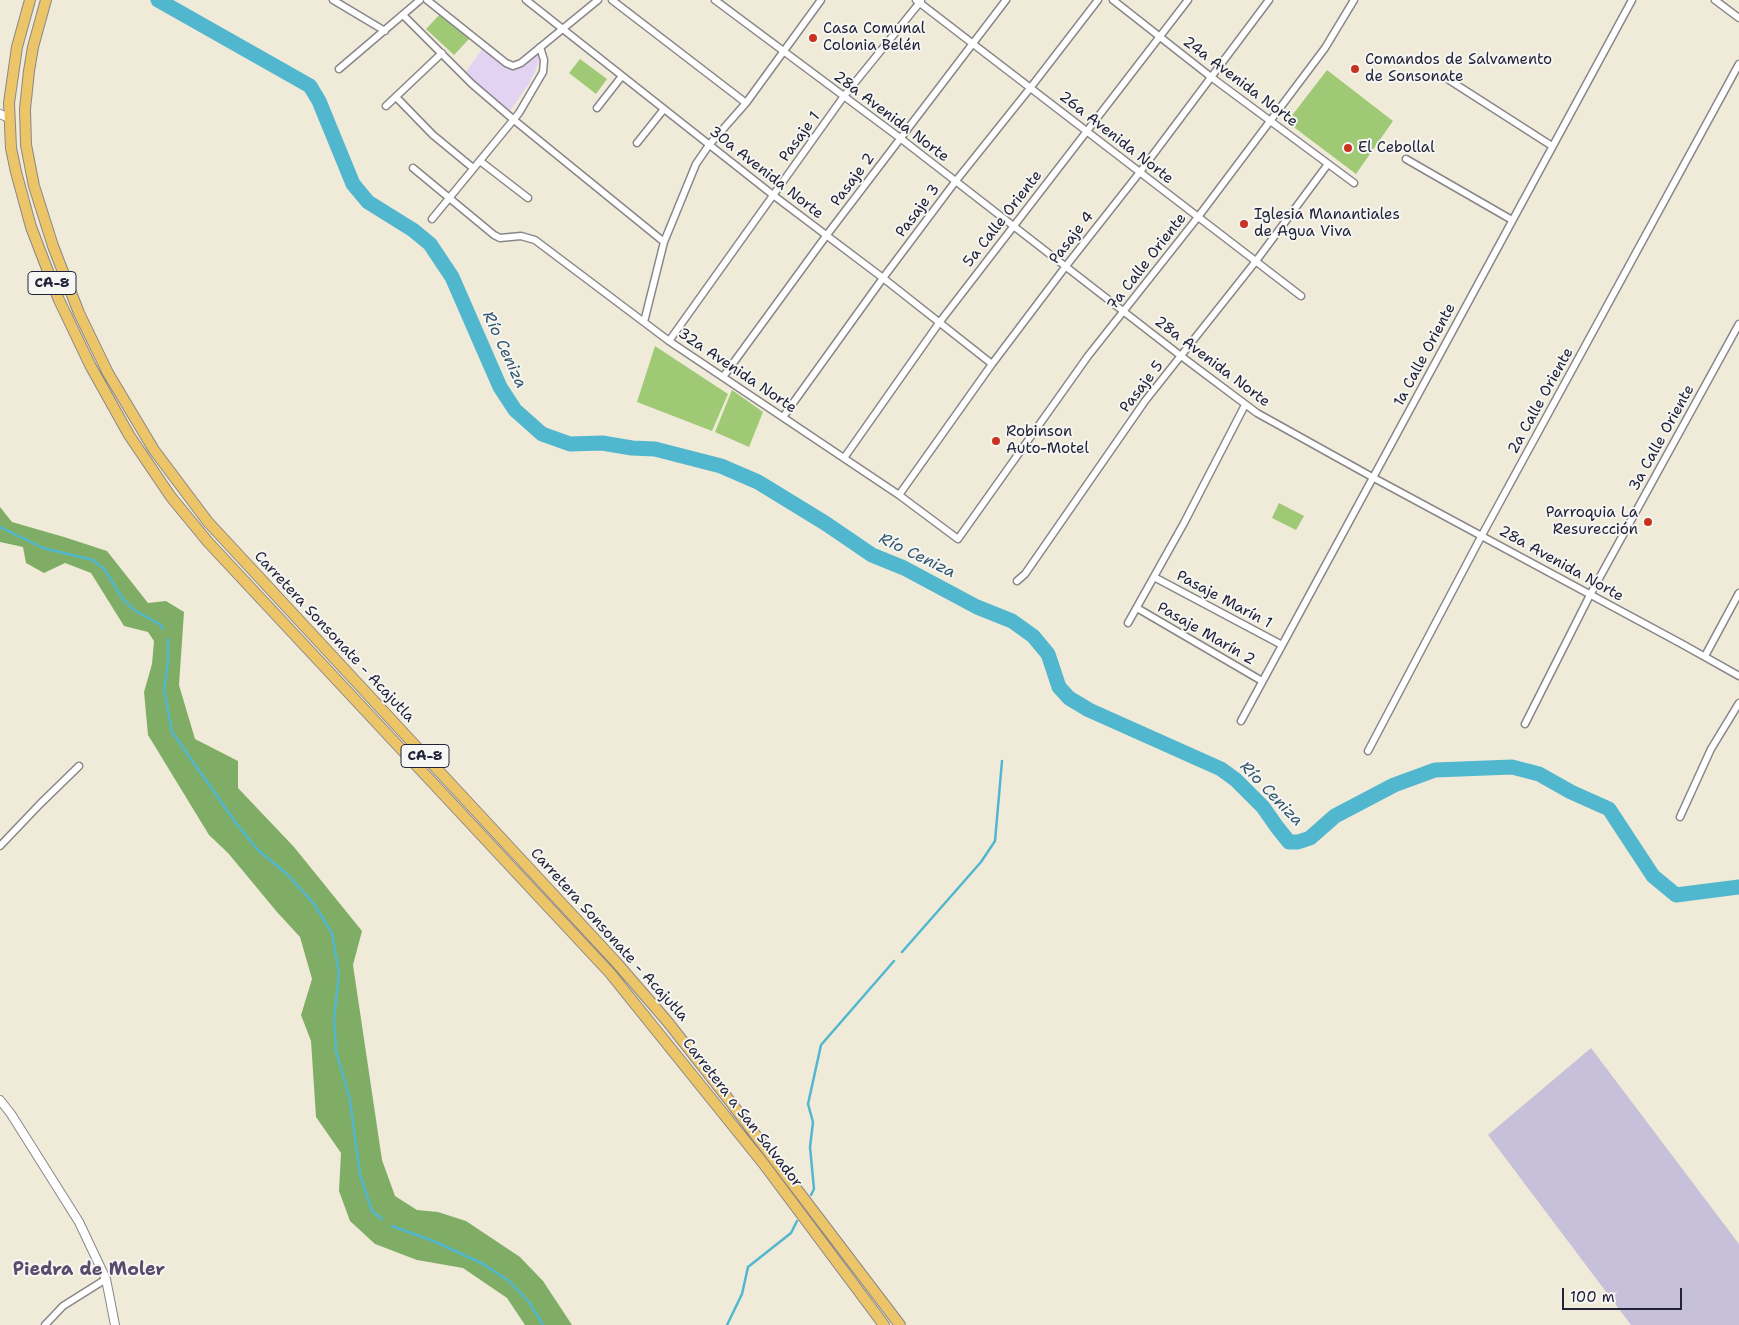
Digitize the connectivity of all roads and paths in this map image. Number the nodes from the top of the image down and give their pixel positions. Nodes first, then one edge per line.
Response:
1 (30, 0) edge
2 (46, 0) edge
3 (333, 0) edge
4 (420, 0) edge
5 (427, 0) edge
6 (526, 0) edge
7 (598, 0) edge
8 (612, 0) edge
9 (715, 0) edge
10 (822, 0) edge
11 (1006, 0) edge
12 (1098, 0) edge
13 (1113, 0) edge
14 (1188, 0) edge
15 (1269, 0) edge
16 (1354, 0) edge
17 (1632, 0) edge
18 (1715, 0) edge
19 (919, 1) edge
20 (403, 15) junction
21 (1739, 18) edge
22 (562, 29) junction
23 (385, 30) junction
24 (1160, 36) junction
25 (973, 43) junction
26 (540, 47) junction
27 (784, 52) junction
28 (442, 53) junction
29 (1739, 64) edge
30 (339, 69) dead end
31 (622, 76) junction
32 (1210, 77) junction
33 (1449, 80) dead end
34 (1031, 87) junction
35 (844, 96) junction
36 (396, 97) junction
37 (746, 103) junction
38 (386, 106) dead end
39 (597, 108) dead end
40 (664, 109) junction
41 (4, 116) edge
42 (514, 120) junction
43 (1270, 120) junction
44 (1086, 132) junction
45 (900, 138) junction
46 (637, 144) dead end
47 (709, 145) junction
48 (1552, 146) junction
49 (1406, 159) dead end
50 (480, 160) junction
51 (1328, 164) junction
52 (414, 168) dead end
53 (473, 168) junction
54 (1140, 172) junction
55 (955, 182) junction
56 (1354, 183) dead end
57 (773, 195) junction
58 (449, 198) junction
59 (528, 198) dead end
60 (1198, 216) junction
61 (432, 219) dead end
62 (1512, 220) junction
63 (1013, 226) junction
64 (826, 236) junction
65 (664, 242) junction
66 (1256, 261) junction
67 (1066, 266) junction
68 (883, 278) junction
69 (1301, 296) dead end
70 (1124, 311) junction
71 (644, 322) junction
72 (939, 323) junction
73 (1739, 324) edge
74 (669, 341) junction
75 (1181, 356) junction
76 (992, 364) junction
77 (723, 378) junction
78 (1245, 404) junction
79 (783, 417) junction
80 (844, 458) junction
81 (1374, 478) junction
82 (899, 495) junction
83 (1482, 535) junction
84 (958, 539) joint
85 (1154, 577) junction
86 (1017, 581) dead end
87 (1739, 593) edge
88 (1590, 595) junction
89 (1137, 608) junction
90 (1128, 623) dead end
91 (1282, 645) junction
92 (1705, 656) junction
93 (1739, 676) edge
94 (1262, 681) junction
95 (1739, 703) edge
96 (1241, 721) dead end
97 (1525, 724) dead end
98 (1368, 750) dead end
99 (79, 766) dead end
100 (1680, 817) dead end
101 (0, 846) edge
102 (0, 1100) edge
103 (106, 1279) junction
104 (44, 1325) edge
105 (115, 1325) edge
106 (884, 1325) edge
107 (900, 1325) edge

1 - 41 highway, CA-8
2 - 107 highway, Carretera Sonsonate - Acajutla / CA-8
3 - 23 street
4 - 20 street
5 - 26 street
6 - 22 street, 30a Avenida Norte
7 - 22 street
8 - 37 street
9 - 27 street, 28a Avenida Norte
10 - 27 street
11 - 25 street, Pasaje 2
12 - 34 street, Pasaje 3
13 - 24 street, 24a Avenida Norte
14 - 24 street, 5a Calle Oriente
15 - 32 street, Pasaje 4
16 - 43 street, 7a Calle Oriente
17 - 48 street, 1a Calle Oriente
18 - 21 street
19 - 25 street, 26a Avenida Norte
19 - 35 street, Pasaje 1
20 - 23 street
20 - 28 street
22 - 26 street
22 - 31 street, 30a Avenida Norte
23 - 30 street
24 - 32 street, 24a Avenida Norte
24 - 44 street, 5a Calle Oriente
25 - 34 street, 26a Avenida Norte
25 - 45 street, Pasaje 2
26 - 42 street
27 - 35 street, 28a Avenida Norte
27 - 37 street
28 - 36 street
28 - 42 street
29 - 83 street, 2a Calle Oriente
31 - 39 street
31 - 40 street, 30a Avenida Norte
32 - 43 street, 24a Avenida Norte
32 - 54 street, Pasaje 4
33 - 48 street
34 - 44 street, 26a Avenida Norte
34 - 55 street, Pasaje 3
35 - 45 street, 28a Avenida Norte
35 - 57 street, Pasaje 1
36 - 38 street
36 - 53 street
37 - 47 street
40 - 46 street
40 - 47 street, 30a Avenida Norte
41 - 106 highway, Carretera a San Salvador / CA-8
42 - 50 street
42 - 65 street
43 - 51 street, 24a Avenida Norte
43 - 60 street, 7a Calle Oriente
44 - 54 street, 26a Avenida Norte
44 - 63 street, 5a Calle Oriente
45 - 55 street, 28a Avenida Norte
45 - 64 street, Pasaje 2
47 - 57 street, 30a Avenida Norte
47 - 65 street
48 - 62 street, 1a Calle Oriente
49 - 62 street
50 - 53 street
50 - 59 street
51 - 56 street, 24a Avenida Norte
51 - 66 street, Pasaje 5
52 - 58 street
53 - 58 street
54 - 60 street, 26a Avenida Norte
54 - 67 street, Pasaje 4
55 - 63 street, 28a Avenida Norte
55 - 68 street, Pasaje 3
57 - 64 street, 30a Avenida Norte
57 - 74 street, Pasaje 1
58 - 61 street
58 - 71 street, 32a Avenida Norte
60 - 66 street, 26a Avenida Norte
60 - 70 street, 7a Calle Oriente
62 - 81 street, 1a Calle Oriente
63 - 67 street, 28a Avenida Norte
63 - 72 street, 5a Calle Oriente
64 - 68 street, 30a Avenida Norte
64 - 77 street, Pasaje 2
65 - 71 street
66 - 69 street, 26a Avenida Norte
66 - 75 street, Pasaje 5
67 - 70 street, 28a Avenida Norte
67 - 76 street, Pasaje 4
68 - 72 street, 30a Avenida Norte
68 - 79 street, Pasaje 3
70 - 75 street, 28a Avenida Norte
70 - 84 street, 7a Calle Oriente
71 - 74 street, 32a Avenida Norte
72 - 76 street, 30a Avenida Norte
72 - 80 street, 5a Calle Oriente
73 - 88 street, 3a Calle Oriente
74 - 77 street, 32a Avenida Norte
75 - 78 street, 28a Avenida Norte
75 - 86 street, Pasaje 5
76 - 82 street, Pasaje 4
77 - 79 street, 32a Avenida Norte
78 - 81 street, 28a Avenida Norte
78 - 85 street
79 - 80 street, 32a Avenida Norte
80 - 82 street, 32a Avenida Norte
81 - 83 street, 28a Avenida Norte
81 - 91 street, 1a Calle Oriente
82 - 84 street, 32a Avenida Norte
83 - 88 street, 28a Avenida Norte
83 - 98 street, 2a Calle Oriente
85 - 89 street
85 - 91 street, Pasaje Marín 1
87 - 92 street
88 - 92 street, 28a Avenida Norte
88 - 97 street, 3a Calle Oriente
89 - 90 street
89 - 94 street, Pasaje Marín 2
91 - 94 street, 1a Calle Oriente
92 - 93 street, 28a Avenida Norte
94 - 96 street, 1a Calle Oriente
95 - 100 street
99 - 101 street
102 - 103 street
103 - 104 street
103 - 105 street

